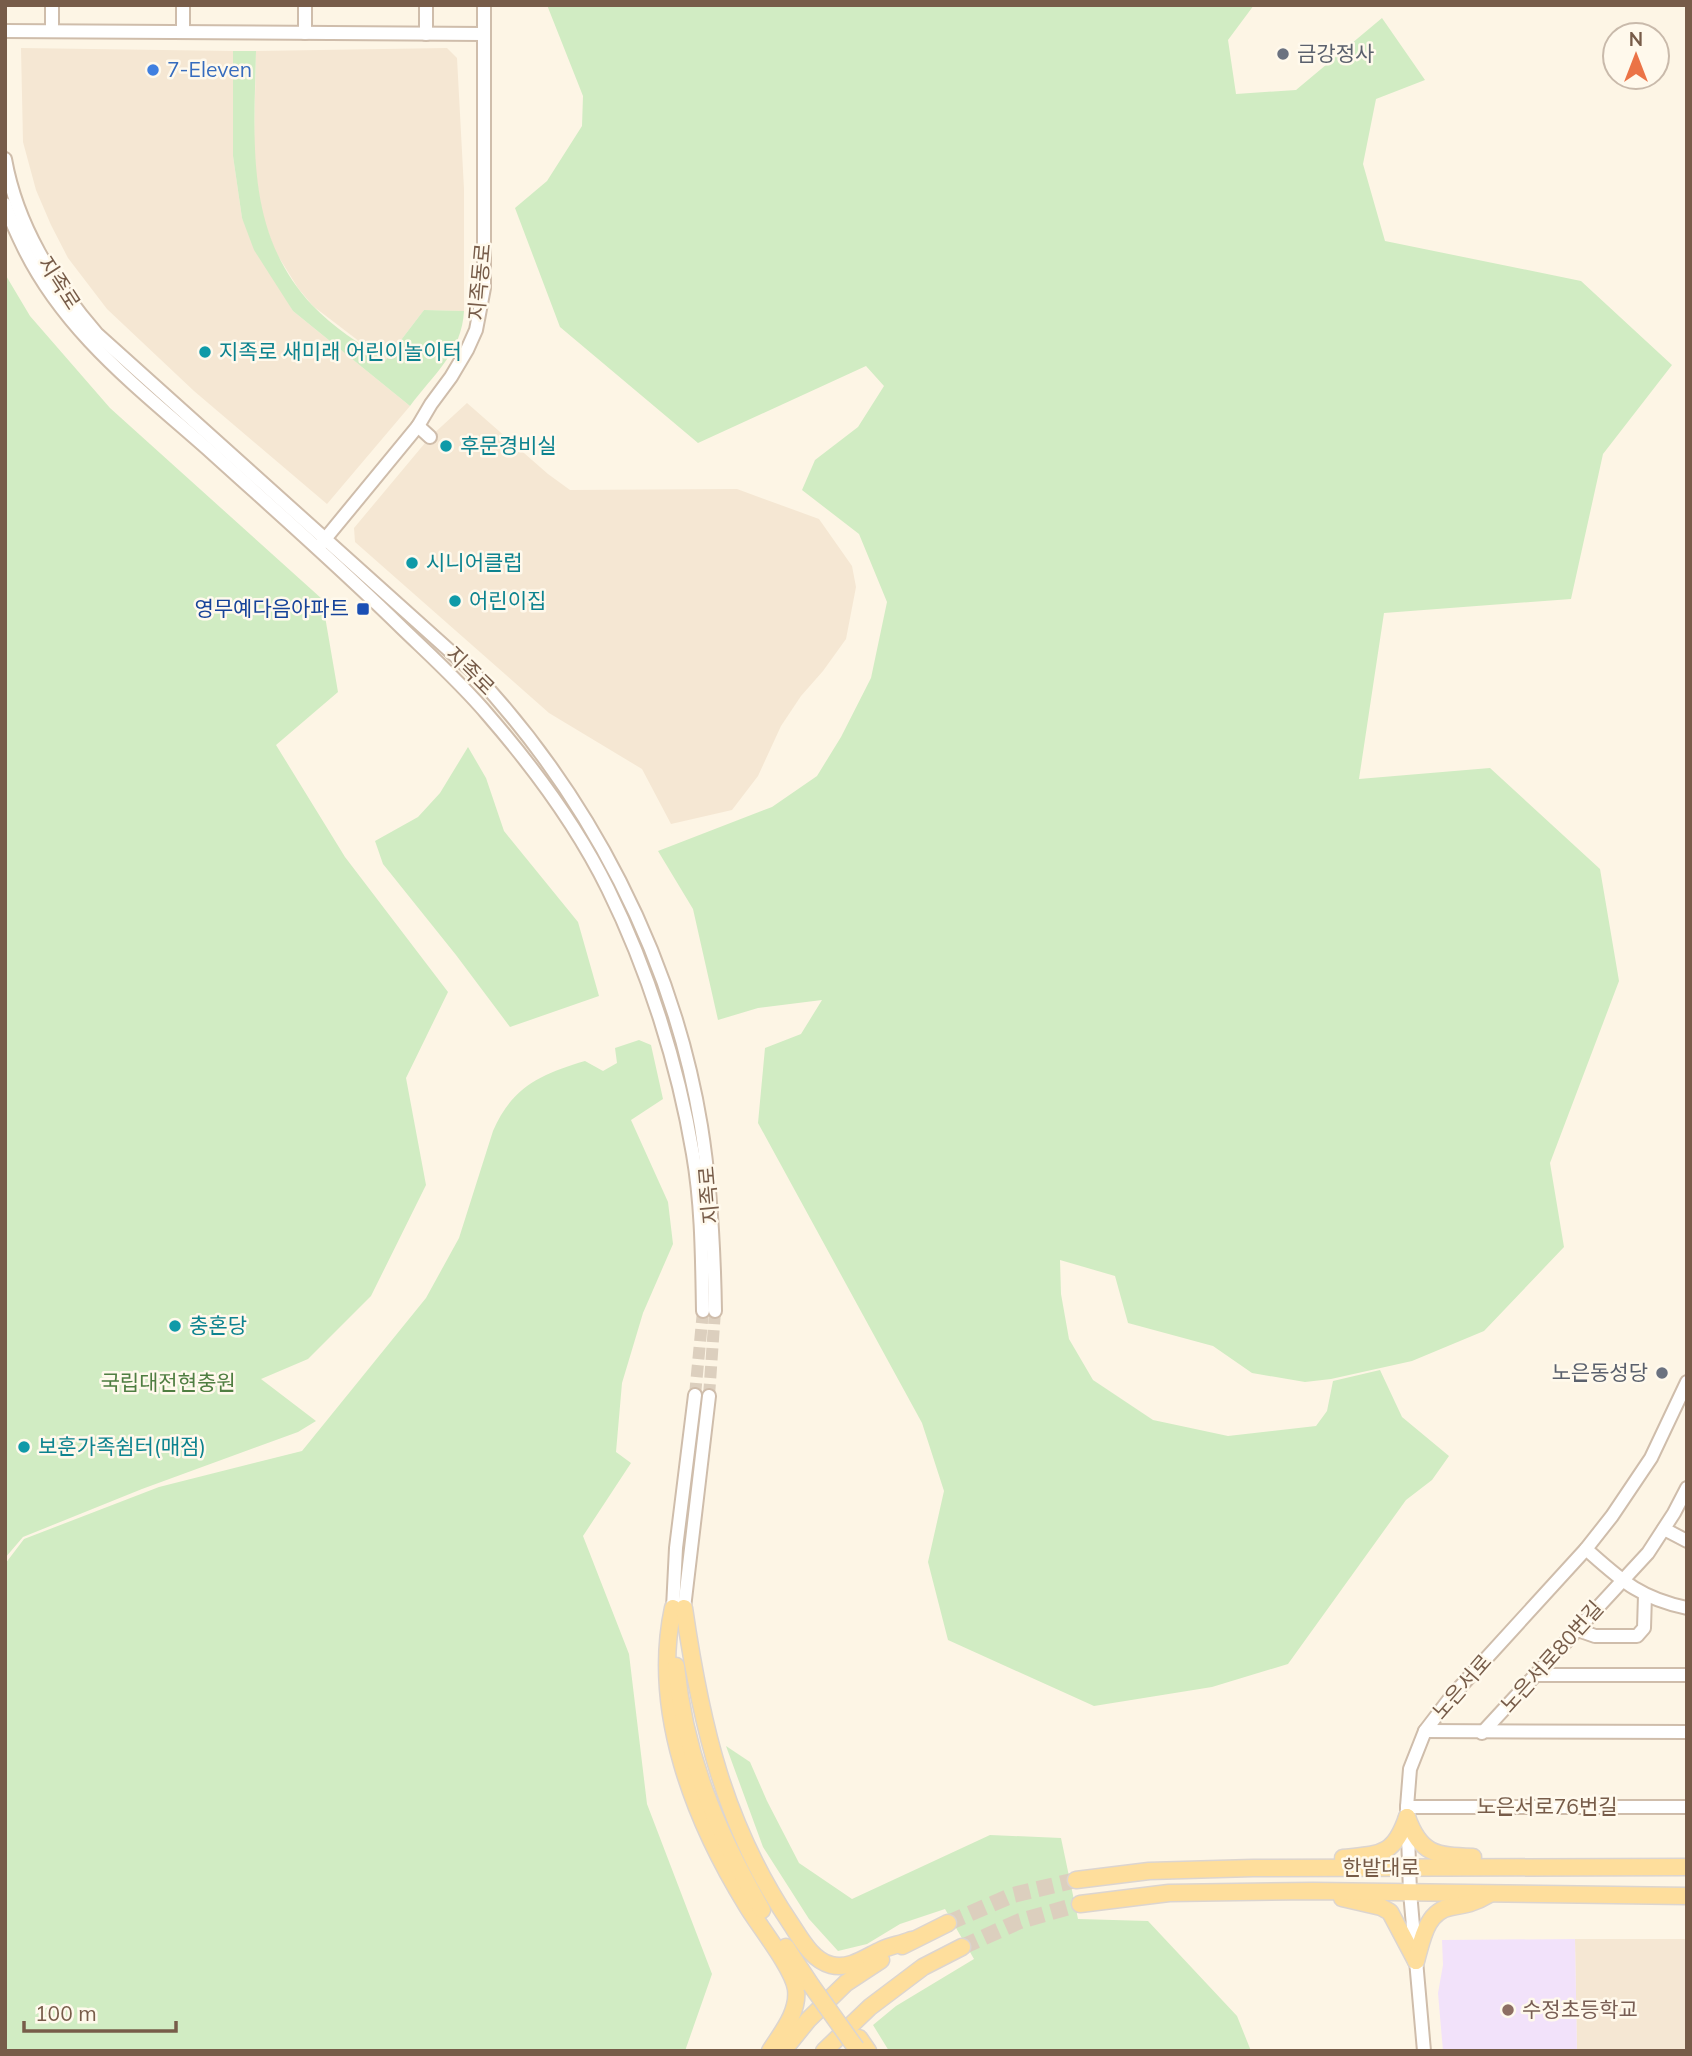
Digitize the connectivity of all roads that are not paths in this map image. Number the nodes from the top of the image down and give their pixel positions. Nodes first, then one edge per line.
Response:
1 (52, 5) edge
2 (183, 5) edge
3 (305, 5) edge
4 (426, 5) edge
5 (484, 5) edge
6 (5, 31) edge
7 (52, 32) junction
8 (183, 32) junction
9 (305, 33) junction
10 (426, 34) junction
11 (484, 34) junction
12 (5, 159) edge
13 (5, 204) edge
14 (418, 426) junction
15 (430, 437) dead end
16 (321, 544) junction
17 (709, 1311) tunnel mouth
18 (1687, 1382) edge
19 (695, 1395) tunnel mouth
20 (709, 1396) tunnel mouth
21 (1684, 1396) edge
22 (1687, 1488) edge
23 (1664, 1529) junction
24 (1687, 1541) edge
25 (1586, 1549) junction
26 (1621, 1580) junction
27 (1645, 1595) junction
28 (678, 1608) junction
29 (1687, 1608) edge
30 (1578, 1630) junction
31 (1537, 1675) junction
32 (1687, 1675) edge
33 (1425, 1731) junction
34 (1687, 1732) edge
35 (1482, 1733) junction
36 (1687, 1807) edge
37 (1407, 1812) junction
38 (1314, 1867) junction
39 (1505, 1867) junction
40 (1687, 1867) edge
41 (1409, 1868) junction
42 (1076, 1880) tunnel mouth
43 (1312, 1891) junction
44 (1410, 1892) junction
45 (1491, 1893) junction
46 (1687, 1896) edge
47 (1080, 1904) tunnel mouth
48 (948, 1923) tunnel mouth
49 (911, 1940) junction
50 (961, 1947) tunnel mouth
51 (1416, 1961) junction
52 (860, 2047) edge
53 (769, 2051) edge
54 (783, 2051) edge
55 (824, 2051) edge
56 (1424, 2051) edge

1 - 7 street
2 - 8 street
3 - 9 street
4 - 10 street
5 - 11 street, 지족동로
6 - 7 street
7 - 8 street
8 - 9 street
9 - 10 street
10 - 11 street
11 - 14 street, 지족동로
12 - 16 street, 지족로
13 - 16 street, 지족로
14 - 15 street
14 - 16 street, 지족동로
16 - 17 street, 지족로
18 - 21 street, 노은서로
19 - 28 street
20 - 28 street
21 - 25 street, 노은서로
22 - 23 street, 노은서로80번길
23 - 24 street
23 - 26 street, 노은서로80번길
25 - 26 street
25 - 33 street, 노은서로
26 - 27 street
26 - 30 street, 노은서로80번길
27 - 29 street
27 - 30 street
28 - 49 main road
28 - 52 main road
28 - 53 main road
30 - 31 street, 노은서로80번길
31 - 32 street
31 - 35 street, 노은서로80번길
33 - 35 street, 노은서로80번길
33 - 37 street, 노은서로
34 - 35 street, 노은서로80번길
36 - 37 street, 노은서로76번길
37 - 38 main road
37 - 39 main road
37 - 41 street, 노은서로
38 - 41 main road, 한밭대로
38 - 42 main road, 한밭대로
39 - 40 main road, 한밭대로
39 - 41 main road, 한밭대로
41 - 44 street, 노은서로
43 - 44 main road, 한밭대로
43 - 47 main road, 한밭대로
43 - 51 main road
44 - 45 main road, 한밭대로
44 - 51 street, 노은서로
45 - 46 main road, 한밭대로
45 - 51 main road
48 - 49 main road
49 - 54 main road
50 - 55 main road
51 - 56 street, 노은서로

